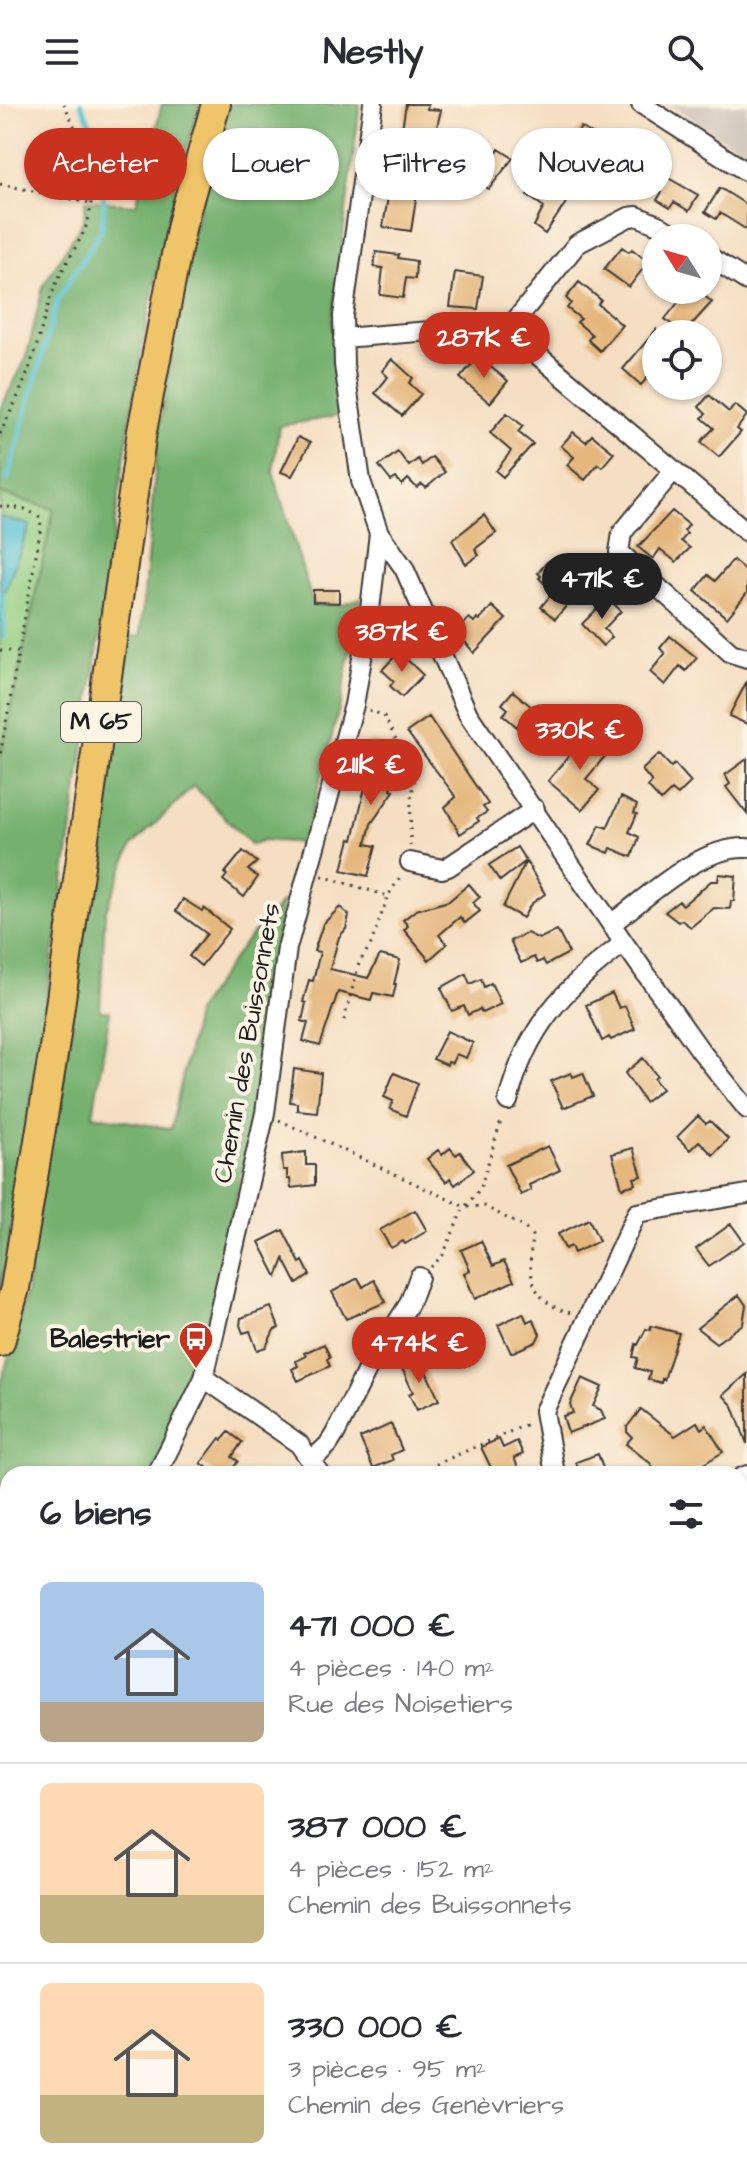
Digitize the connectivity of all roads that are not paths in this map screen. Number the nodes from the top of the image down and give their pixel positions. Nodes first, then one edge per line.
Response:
1 (216, 104) edge
2 (373, 104) edge
3 (641, 104) edge
4 (747, 172) edge
5 (652, 224) edge
6 (722, 265) edge
7 (747, 281) edge
8 (508, 330) junction
9 (343, 338) junction
10 (674, 470) junction
11 (747, 532) edge
12 (379, 533) junction
13 (747, 658) edge
14 (535, 809) junction
15 (747, 848) edge
16 (410, 862) road end
17 (611, 924) junction
18 (624, 943) junction
19 (508, 1101) road end
20 (747, 1109) edge
21 (747, 1194) edge
22 (419, 1277) road end
23 (0, 1342) edge
24 (204, 1378) junction
25 (161, 1466) edge
26 (315, 1466) edge
27 (317, 1466) edge
28 (554, 1466) edge

1 - 23 main road, M 65
2 - 9 street, Chemin des Buissonnets
3 - 4 street
5 - 8 street
6 - 7 street
8 - 9 street
8 - 10 street
9 - 12 street, Chemin des Buissonnets
10 - 11 street
10 - 13 street
12 - 14 street
12 - 24 street, Chemin des Buissonnets
14 - 16 street
14 - 17 street
15 - 17 street
17 - 18 street
18 - 19 street
18 - 20 street
21 - 28 street
22 - 27 street
24 - 25 street, Chemin des Buissonnets
24 - 26 street

